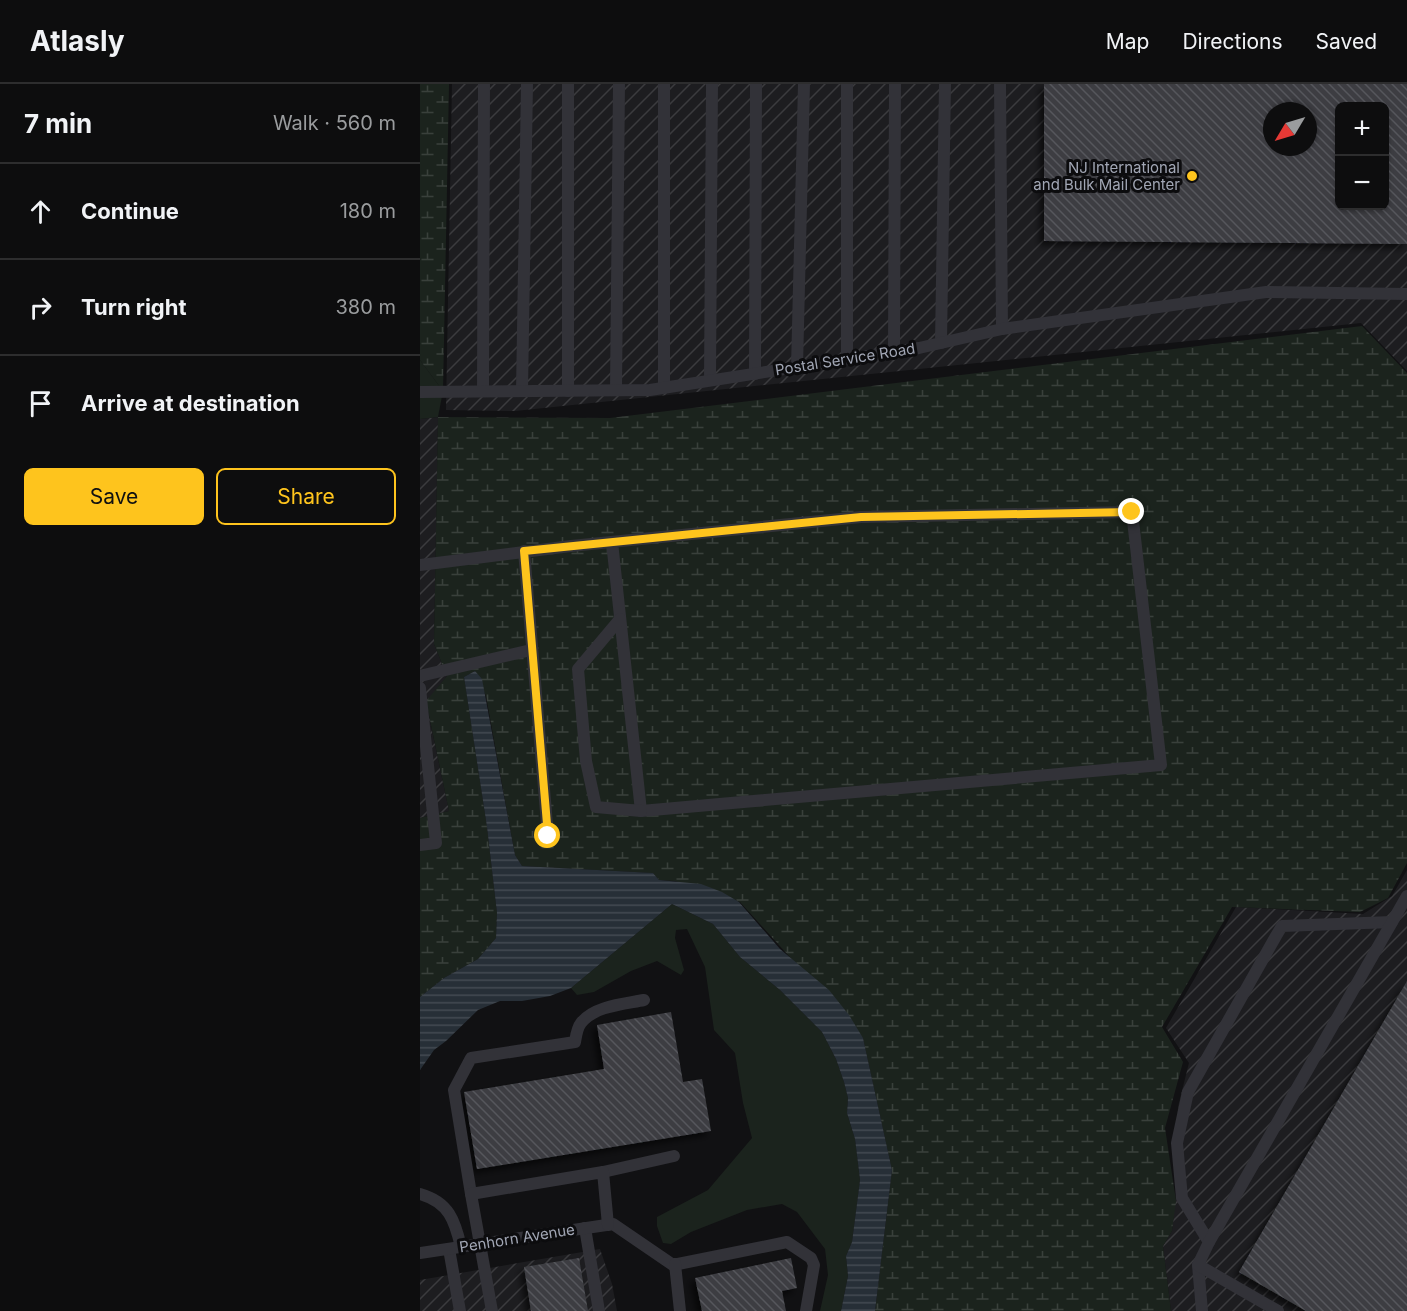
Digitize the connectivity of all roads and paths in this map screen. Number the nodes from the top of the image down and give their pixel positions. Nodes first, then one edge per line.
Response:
1 (484, 84) edge
2 (527, 84) edge
3 (568, 84) edge
4 (619, 84) edge
5 (664, 84) edge
6 (712, 84) edge
7 (756, 84) edge
8 (804, 84) edge
9 (847, 84) edge
10 (895, 84) edge
11 (945, 84) edge
12 (1000, 84) edge
13 (1407, 294) edge
14 (1002, 329) junction
15 (940, 343) junction
16 (894, 352) junction
17 (847, 359) junction
18 (796, 367) junction
19 (755, 374) junction
20 (710, 380) junction
21 (664, 387) junction
22 (616, 390) junction
23 (483, 391) junction
24 (522, 391) junction
25 (568, 391) junction
26 (420, 392) edge
27 (612, 542) junction
28 (524, 551) junction
29 (420, 565) edge
30 (620, 619) junction
31 (531, 650) junction
32 (420, 676) edge
33 (420, 688) edge
34 (641, 811) junction
35 (548, 836) dead end
36 (420, 845) edge
37 (1407, 896) edge
38 (1392, 922) junction
39 (644, 1000) dead end
40 (674, 1156) dead end
41 (603, 1172) junction
42 (420, 1194) edge
43 (471, 1194) junction
44 (611, 1224) junction
45 (585, 1228) junction
46 (1209, 1242) junction
47 (480, 1244) junction
48 (455, 1248) junction
49 (420, 1253) edge
50 (675, 1264) junction
51 (1198, 1265) junction
52 (460, 1311) edge
53 (492, 1311) edge
54 (599, 1311) edge
55 (680, 1311) edge
56 (806, 1311) edge
57 (1202, 1311) edge
58 (1278, 1311) edge

1 - 23 street
2 - 24 street
3 - 25 street
4 - 22 street
5 - 21 street
6 - 20 street
7 - 19 street
8 - 18 street
9 - 17 street
10 - 16 street
11 - 15 street
12 - 14 street
13 - 14 street, Postal Service Road
14 - 15 street, Postal Service Road
15 - 16 street, Postal Service Road
16 - 17 street, Postal Service Road
17 - 18 street, Postal Service Road
18 - 19 street, Postal Service Road
19 - 20 street, Postal Service Road
20 - 21 street, Postal Service Road
21 - 22 street, Postal Service Road
22 - 25 street, Postal Service Road
23 - 24 street, Postal Service Road
23 - 26 street, Postal Service Road
24 - 25 street, Postal Service Road
27 - 28 street
27 - 30 street
27 - 34 street
28 - 29 street
28 - 31 street
30 - 34 street
30 - 34 street
31 - 32 street
31 - 35 street
33 - 36 street
37 - 38 street
38 - 46 street
38 - 46 street
39 - 43 street
40 - 41 street
41 - 43 street
41 - 44 street
42 - 48 street
43 - 47 street
44 - 45 street, Penhorn Avenue
44 - 50 street
45 - 47 street, Penhorn Avenue
45 - 54 street
46 - 51 street
47 - 48 street, Penhorn Avenue
47 - 53 street
48 - 49 street, Penhorn Avenue
48 - 52 street
50 - 55 street
50 - 56 street
51 - 57 street
51 - 58 street

